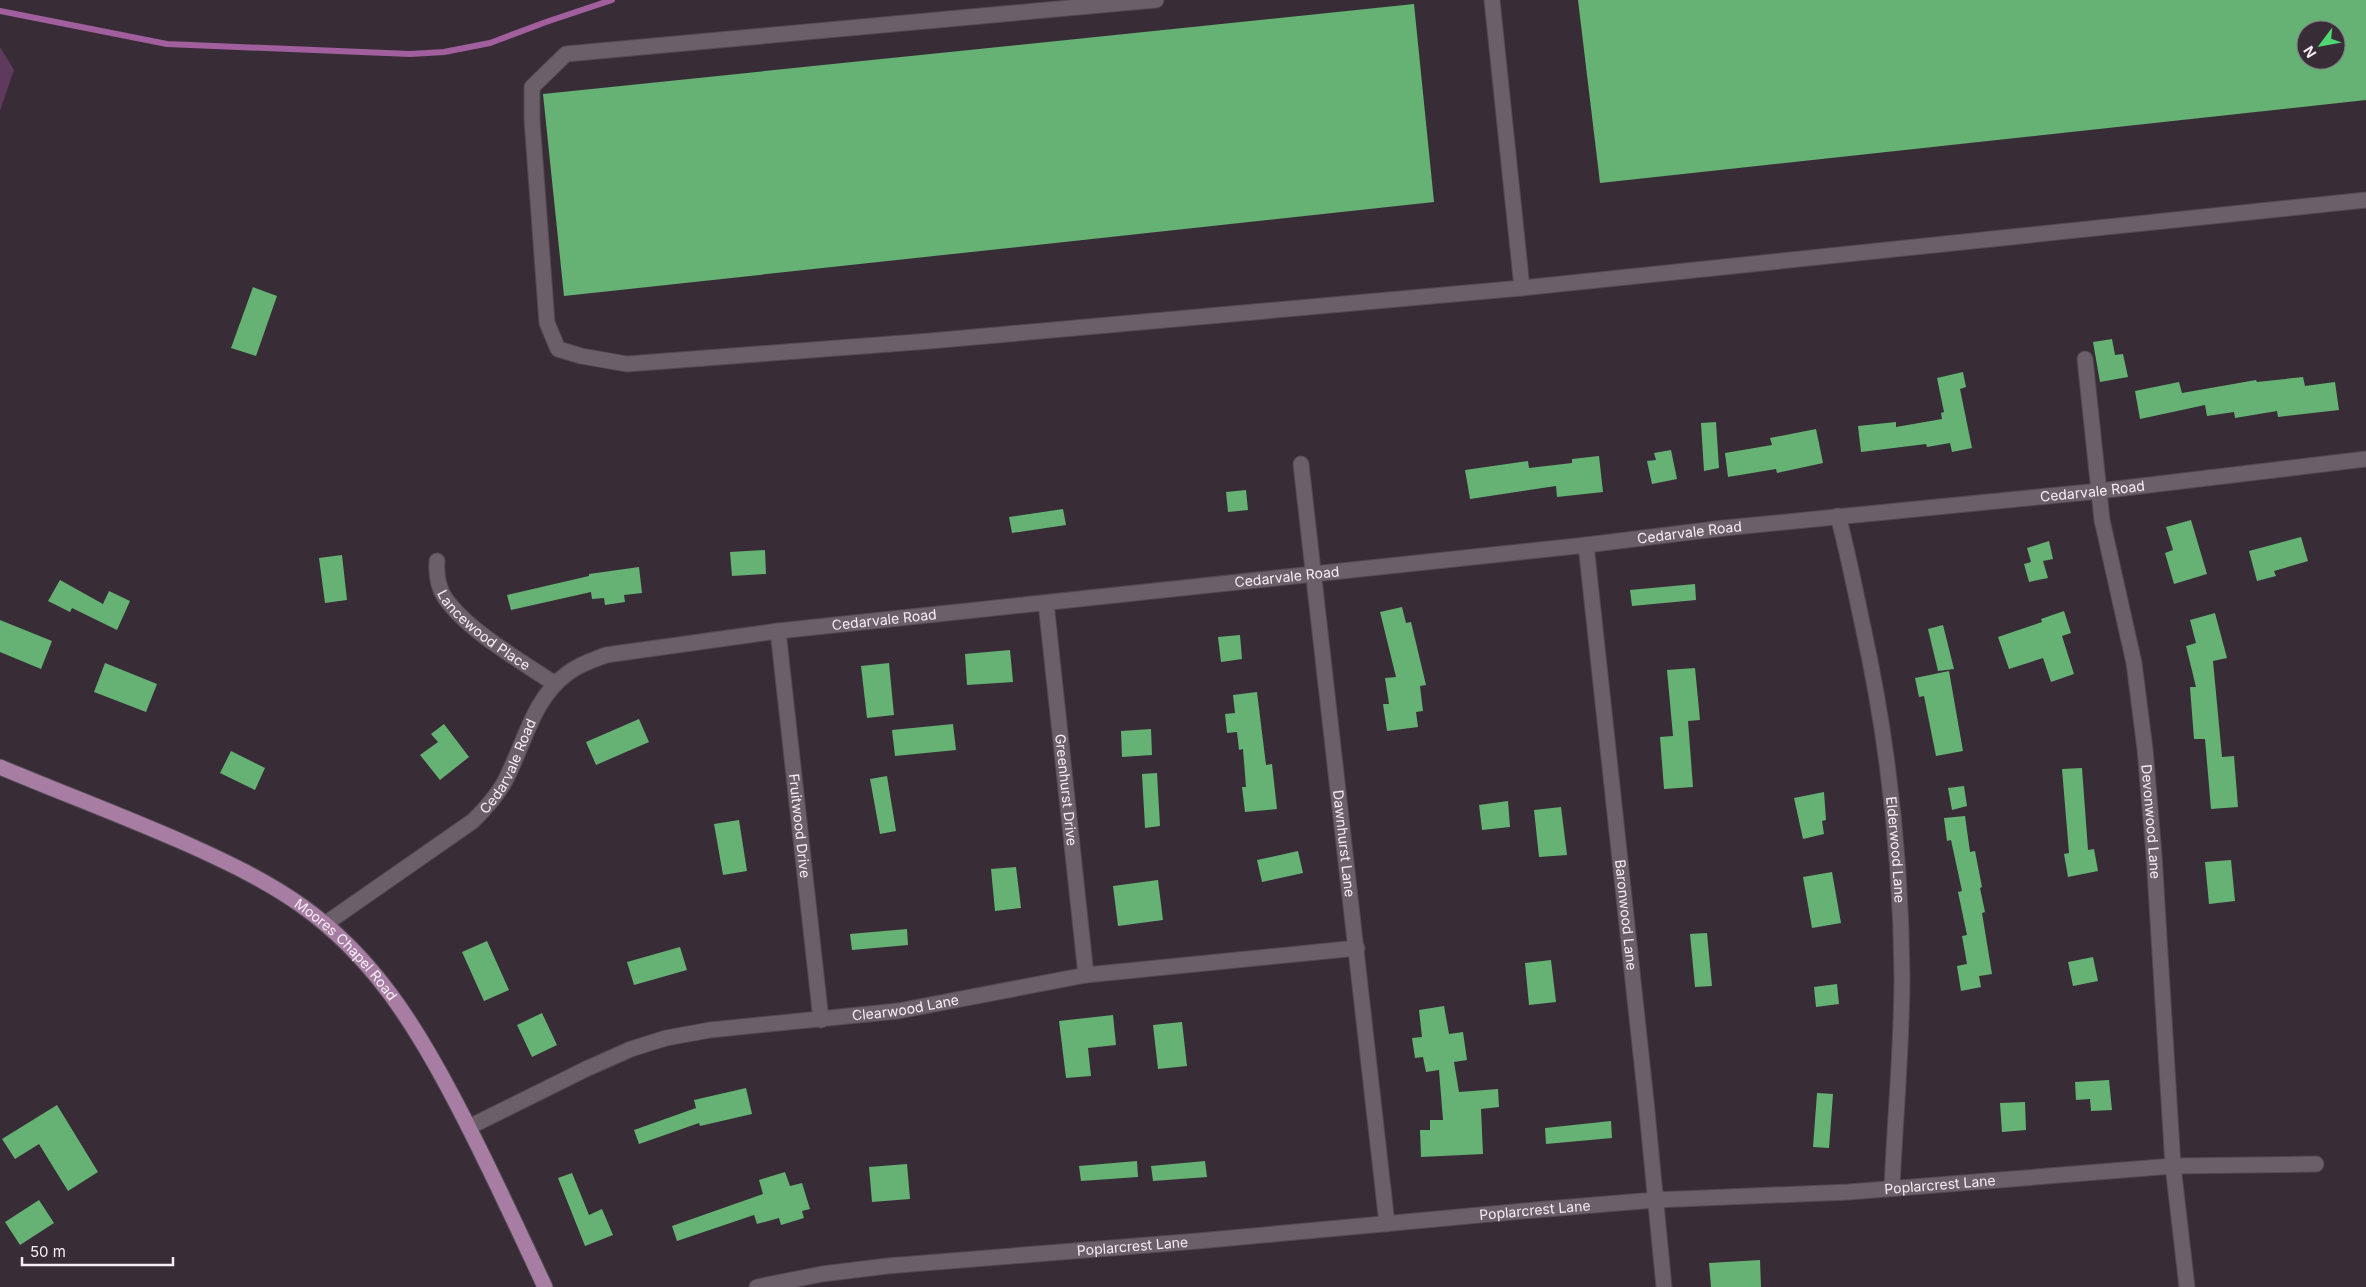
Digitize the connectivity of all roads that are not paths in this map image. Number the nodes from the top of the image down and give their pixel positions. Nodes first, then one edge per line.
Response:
1 (1156, 0) edge
2 (1492, 0) edge
3 (2366, 200) edge
4 (1522, 288) junction
5 (2086, 359) dead end
6 (2366, 459) edge
7 (1301, 464) dead end
8 (2099, 491) junction
9 (1838, 516) junction
10 (1586, 545) junction
11 (437, 561) dead end
12 (1314, 573) junction
13 (1046, 604) junction
14 (778, 632) junction
15 (555, 684) junction
16 (0, 767) edge
17 (326, 924) junction
18 (1357, 948) junction
19 (1086, 975) junction
20 (821, 1020) junction
21 (469, 1126) junction
22 (2316, 1164) dead end
23 (2173, 1166) junction
24 (1892, 1188) junction
25 (1655, 1200) junction
26 (1387, 1224) junction
27 (544, 1287) edge
28 (757, 1287) edge
29 (1664, 1287) edge
30 (2187, 1287) edge

1 - 4 street
2 - 4 street
3 - 4 street
5 - 8 street, Devonwood Lane
6 - 8 street, Cedarvale Road
7 - 12 street, Dawnhurst Lane
8 - 9 street, Cedarvale Road
8 - 23 street, Devonwood Lane
9 - 10 street, Cedarvale Road
9 - 24 street, Elderwood Lane
10 - 12 street, Cedarvale Road
10 - 25 street, Baronwood Lane
11 - 15 street, Lancewood Place
12 - 13 street, Cedarvale Road
12 - 18 street, Dawnhurst Lane
13 - 14 street, Cedarvale Road
13 - 19 street, Greenhurst Drive
14 - 15 street, Cedarvale Road
14 - 20 street, Fruitwood Drive
15 - 17 street, Cedarvale Road
16 - 17 main road, Moores Chapel Road
17 - 21 main road, Moores Chapel Road
18 - 19 street, Clearwood Lane
18 - 26 street, Dawnhurst Lane
19 - 20 street, Clearwood Lane
20 - 21 street, Clearwood Lane
21 - 27 main road, Moores Chapel Road
22 - 23 street, Poplarcrest Lane
23 - 24 street, Poplarcrest Lane
23 - 30 street, Devonwood Lane
24 - 25 street, Poplarcrest Lane
25 - 26 street, Poplarcrest Lane
25 - 29 street, Baronwood Lane
26 - 28 street, Poplarcrest Lane

